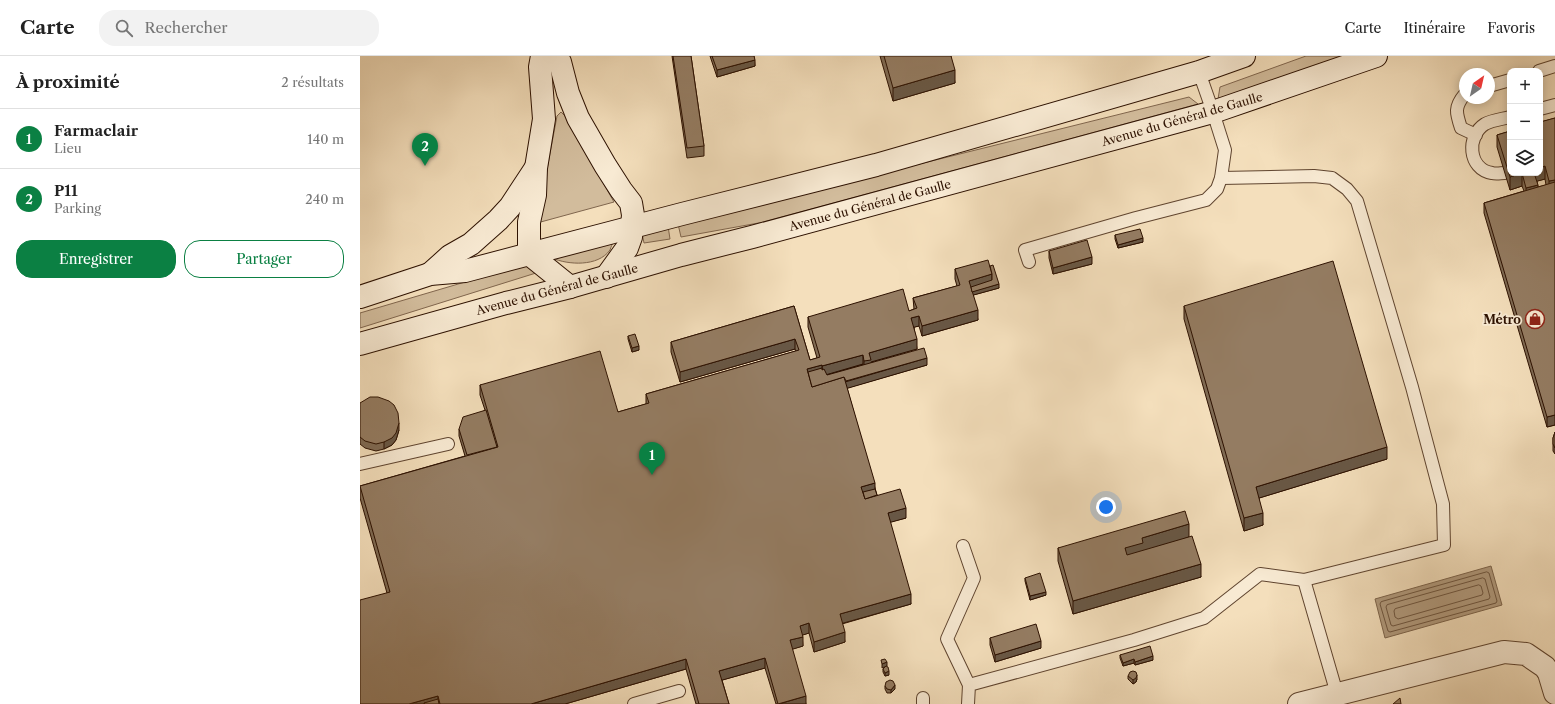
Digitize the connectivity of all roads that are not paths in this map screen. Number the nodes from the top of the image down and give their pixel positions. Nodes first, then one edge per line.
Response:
1 (542, 56) edge
2 (555, 56) edge
3 (1244, 56) edge
4 (1376, 56) edge
5 (1555, 66) edge
6 (1543, 70) edge
7 (1199, 72) junction
8 (1507, 81) edge
9 (1495, 84) edge
10 (1459, 103) edge
11 (1555, 105) edge
12 (1543, 108) edge
13 (1213, 112) junction
14 (1507, 119) edge
15 (1476, 135) junction
16 (536, 168) junction
17 (1505, 173) edge
18 (1221, 178) junction
19 (632, 227) junction
20 (529, 254) junction
21 (1029, 262) dead end
22 (430, 274) junction
23 (606, 277) junction
24 (570, 287) junction
25 (360, 297) edge
26 (360, 344) edge
27 (448, 444) dead end
28 (360, 464) edge
29 (963, 546) dead end
30 (1304, 580) junction
31 (1550, 665) edge
32 (969, 685) junction
33 (679, 691) dead end
34 (1555, 693) edge
35 (1337, 694) junction
36 (634, 704) edge
37 (968, 704) edge
38 (1299, 704) edge

1 - 16 main road
2 - 19 main road
3 - 7 main road
4 - 13 main road, Avenue du Général de Gaulle
5 - 6 lane
7 - 13 lane
7 - 19 main road
8 - 9 lane
10 - 15 lane
11 - 12 lane
13 - 18 lane
13 - 23 main road, Avenue du Général de Gaulle
14 - 15 lane
15 - 17 lane
16 - 20 main road
16 - 22 main road
18 - 21 lane
18 - 30 lane
19 - 20 main road
19 - 23 main road
20 - 22 main road
20 - 24 main road
22 - 25 main road
23 - 24 main road, Avenue du Général de Gaulle
24 - 26 main road, Avenue du Général de Gaulle
27 - 28 lane
29 - 32 lane
30 - 32 lane
30 - 35 lane
31 - 34 main road
31 - 35 main road
32 - 37 lane
33 - 36 lane
35 - 38 main road

